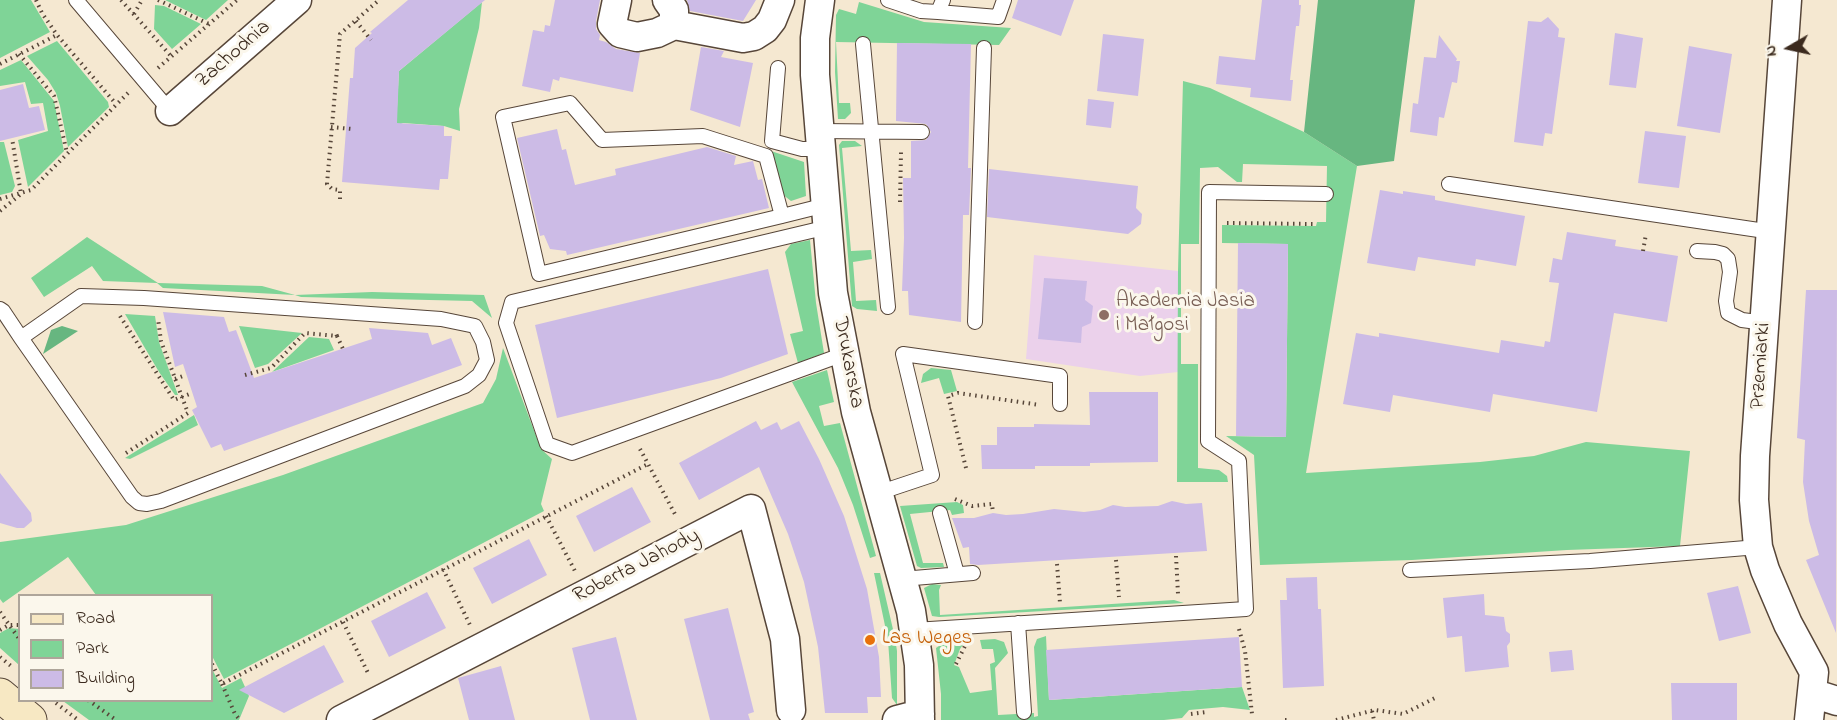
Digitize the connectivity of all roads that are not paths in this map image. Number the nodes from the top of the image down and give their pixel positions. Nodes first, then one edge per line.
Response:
1 (76, 0) edge
2 (297, 0) edge
3 (617, 0) edge
4 (780, 0) edge
5 (888, 0) edge
6 (1004, 0) edge
7 (1787, 0) edge
8 (810, 2) edge
9 (940, 6) edge
10 (670, 12) edge
11 (862, 44) dead end
12 (984, 48) dead end
13 (778, 68) dead end
14 (170, 111) joint
15 (871, 131) junction
16 (922, 132) dead end
17 (820, 140) junction
18 (1449, 184) dead end
19 (1326, 194) dead end
20 (782, 216) junction
21 (827, 216) junction
22 (1772, 232) junction
23 (1697, 251) dead end
24 (888, 307) dead end
25 (0, 309) edge
26 (975, 322) dead end
27 (1765, 323) junction
28 (21, 338) junction
29 (844, 354) junction
30 (1055, 405) road end
31 (878, 492) junction
32 (940, 513) dead end
33 (1758, 547) junction
34 (1410, 570) dead end
35 (973, 573) dead end
36 (957, 574) junction
37 (902, 579) junction
38 (1018, 623) junction
39 (914, 630) junction
40 (0, 695) edge
41 (1820, 705) edge
42 (791, 710) dead end
43 (1024, 712) dead end
44 (912, 718) edge
45 (30, 720) edge
46 (340, 720) edge

1 - 14 lane
2 - 14 street, Zachodnia
3 - 10 street
4 - 10 street
5 - 9 lane
6 - 9 lane
7 - 22 street, Przemiarki
8 - 17 street, Drukarska
11 - 15 lane
12 - 26 lane
13 - 17 lane
15 - 16 lane
15 - 17 lane
15 - 24 lane
17 - 21 street, Drukarska
18 - 22 lane
19 - 38 lane
20 - 20 lane
20 - 21 lane
21 - 29 street, Drukarska
21 - 29 lane
22 - 27 street, Przemiarki
23 - 27 lane
25 - 28 lane
27 - 33 street, Przemiarki
28 - 28 lane
29 - 31 street, Drukarska
30 - 31 lane
31 - 37 street, Drukarska
32 - 36 lane
33 - 34 lane
33 - 41 street, Przemiarki
35 - 36 lane
36 - 37 lane
37 - 39 street, Drukarska
38 - 39 lane
38 - 43 lane
39 - 44 street, Drukarska
40 - 45 main road
42 - 46 street, Roberta Jahody

